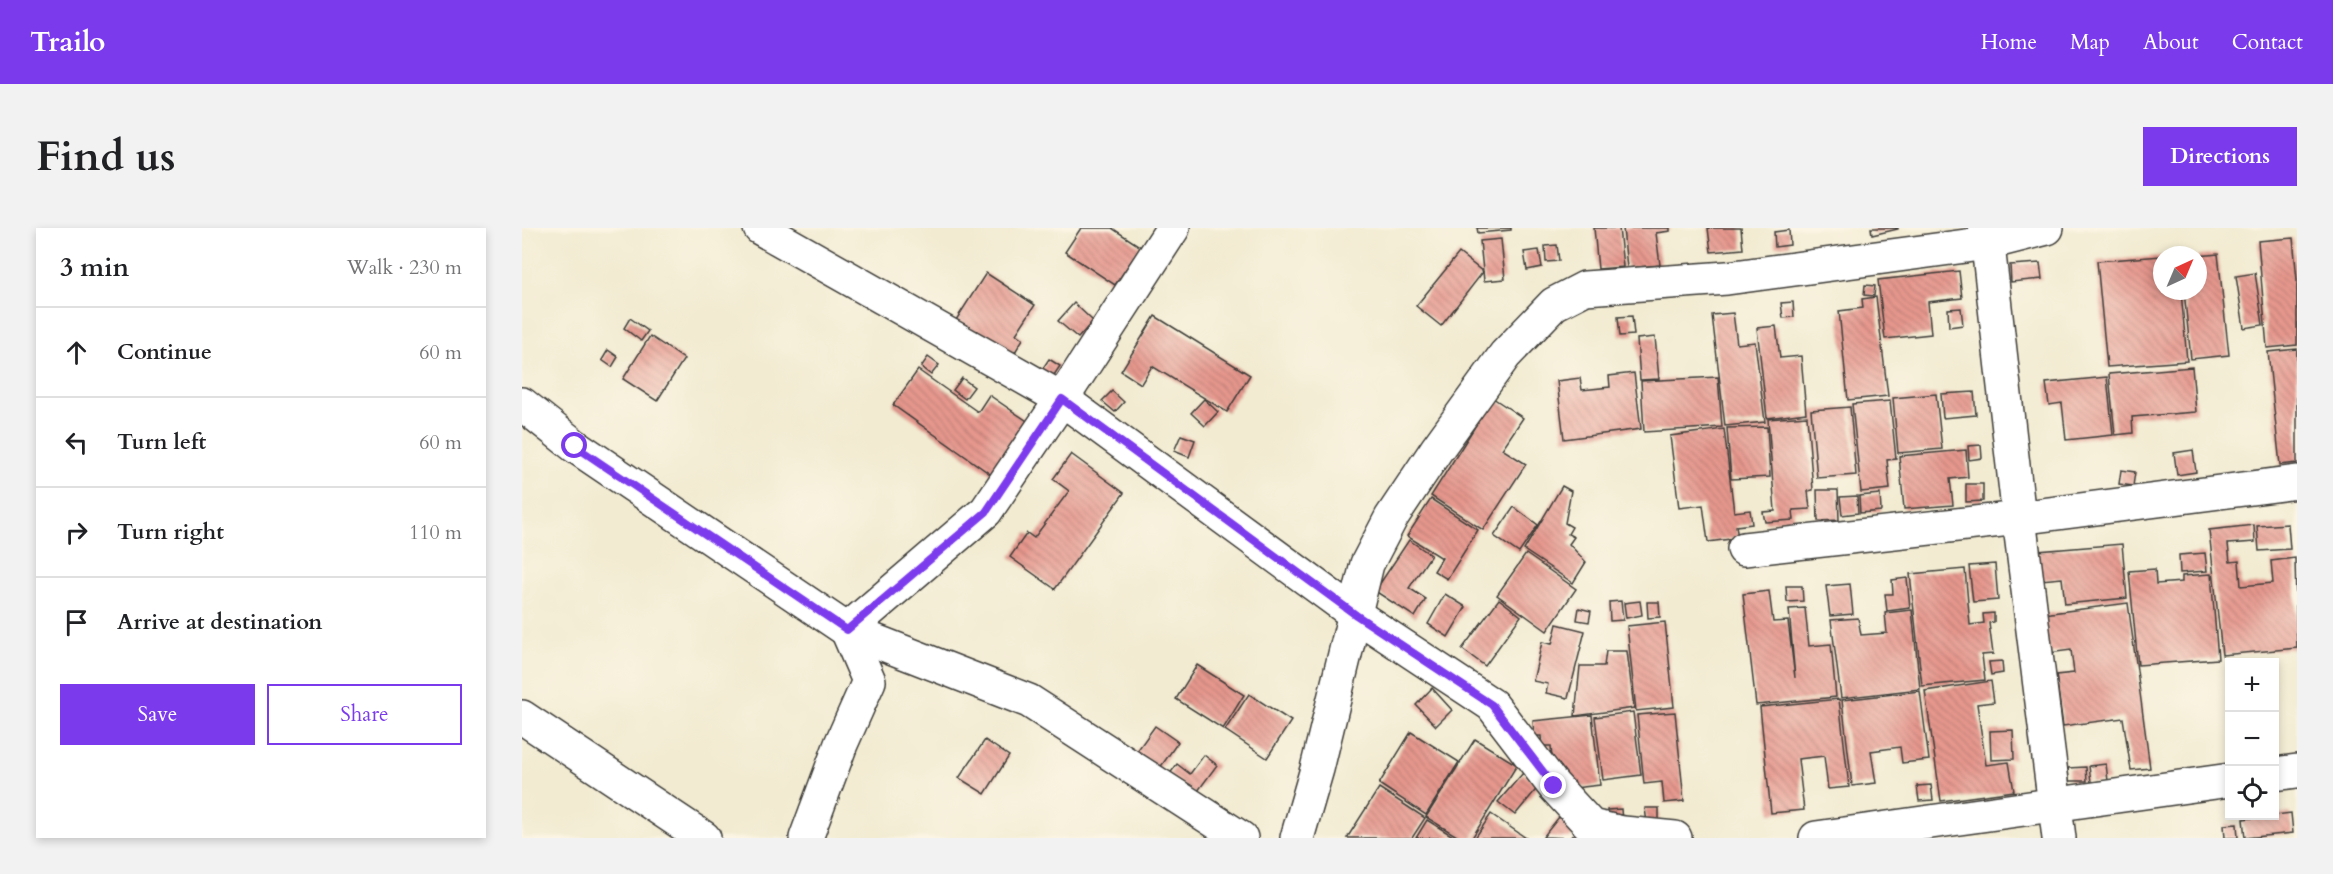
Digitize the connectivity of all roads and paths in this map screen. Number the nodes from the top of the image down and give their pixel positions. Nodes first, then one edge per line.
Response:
1 (760, 228) edge
2 (1173, 228) edge
3 (2047, 228) edge
4 (1987, 236) edge
5 (1062, 399) junction
6 (522, 404) edge
7 (2297, 482) edge
8 (2019, 518) junction
9 (1744, 549) dead end
10 (1356, 615) junction
11 (847, 630) junction
12 (522, 717) edge
13 (2297, 771) edge
14 (2279, 773) edge
15 (2225, 781) edge
16 (2056, 806) junction
17 (704, 838) edge
18 (806, 838) edge
19 (1241, 838) edge
20 (1297, 838) edge
21 (1676, 838) edge
22 (1816, 838) edge
23 (2059, 838) edge

1 - 5 street
2 - 5 street
3 - 4 street
4 - 8 street
4 - 10 street
5 - 10 street
5 - 11 street
6 - 11 street
7 - 8 street
8 - 9 street
8 - 16 street
10 - 20 street
10 - 21 street
11 - 18 street
11 - 19 street
12 - 17 street
13 - 14 street
15 - 16 street
16 - 22 street
16 - 23 street

